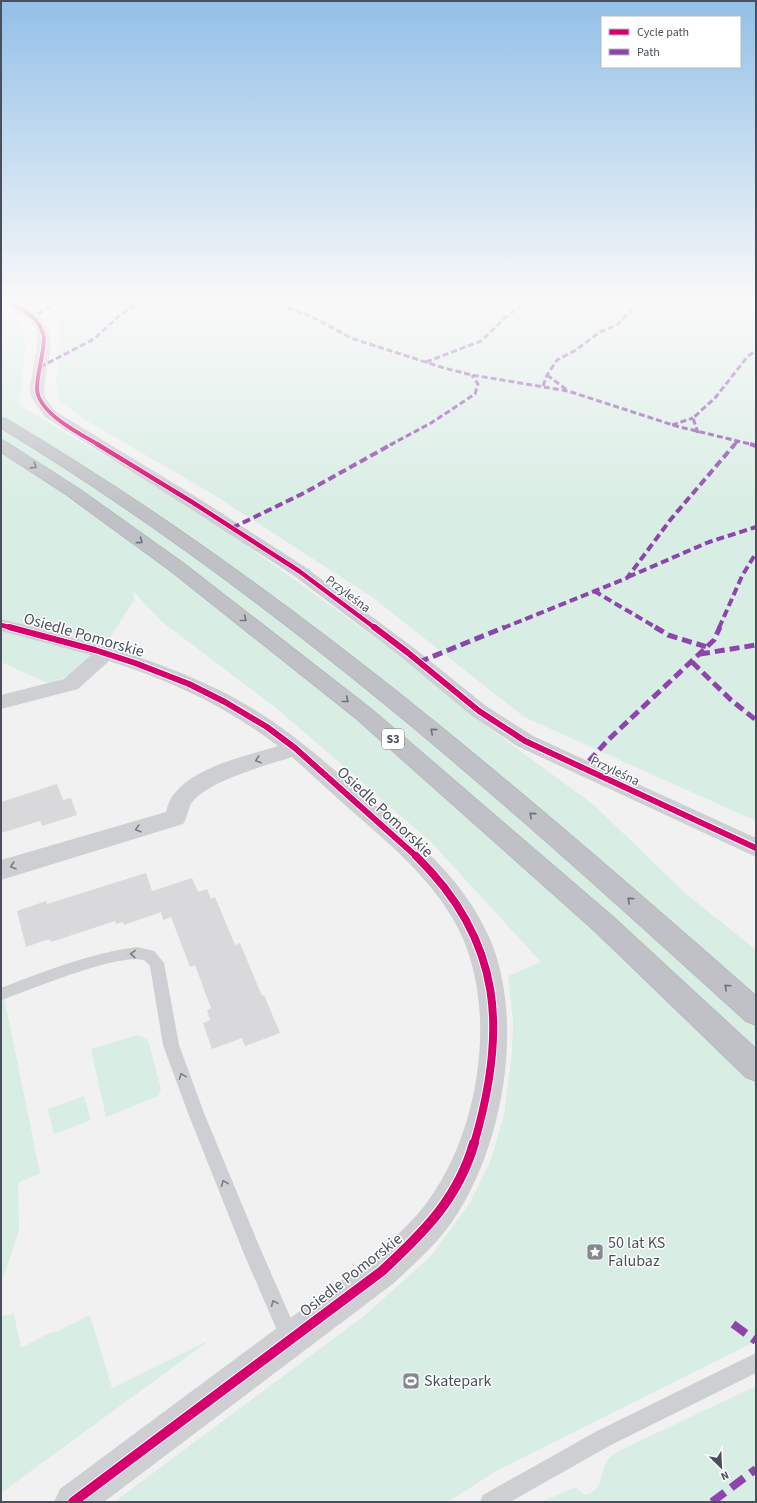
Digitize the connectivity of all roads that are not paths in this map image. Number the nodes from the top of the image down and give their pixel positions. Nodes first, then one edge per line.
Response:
1 (40, 369) edge
2 (1, 422) edge
3 (1, 445) edge
4 (1, 625) edge
5 (106, 653) junction
6 (1, 702) edge
7 (295, 748) junction
8 (756, 848) edge
9 (1, 870) edge
10 (1, 994) edge
11 (756, 1013) edge
12 (756, 1068) edge
13 (290, 1338) junction
14 (756, 1363) edge
15 (73, 1502) edge
16 (490, 1502) edge

1 - 8 street, Przyleśna
11 -> 2 highway, S3
3 -> 12 highway, S3
4 - 5 street, Osiedle Pomorskie
5 - 6 street, Osiedle Pomorskie
5 - 7 street, Osiedle Pomorskie
7 -> 9 street
7 - 13 street, Osiedle Pomorskie
13 -> 10 lane
13 - 15 street, Osiedle Pomorskie
14 - 16 lane

